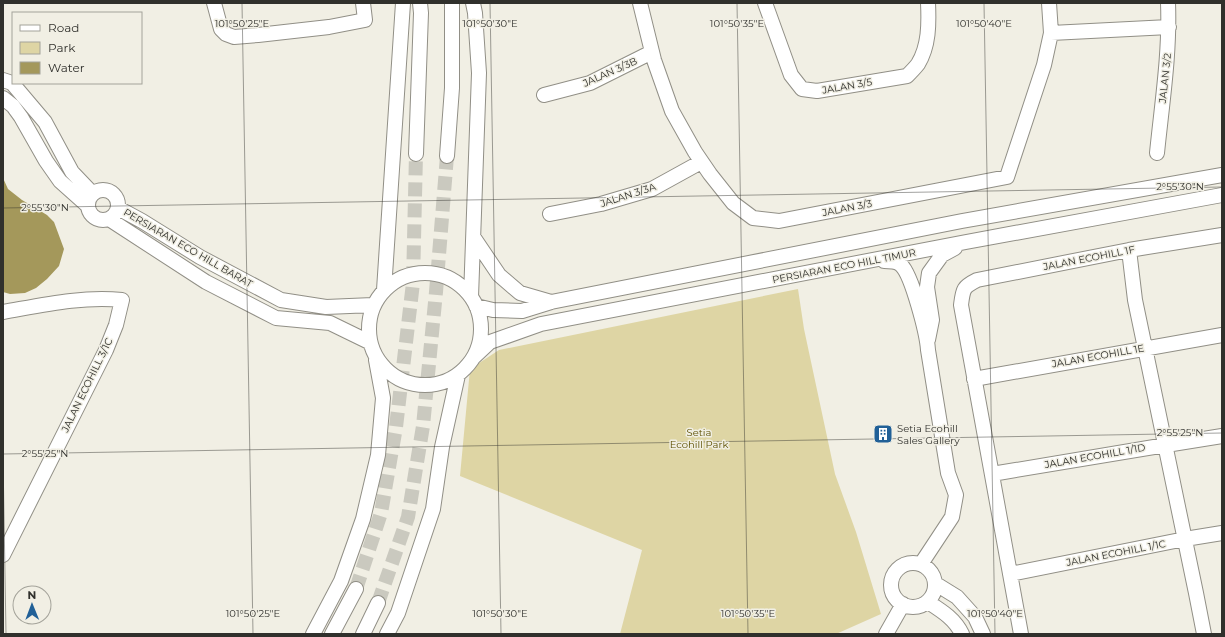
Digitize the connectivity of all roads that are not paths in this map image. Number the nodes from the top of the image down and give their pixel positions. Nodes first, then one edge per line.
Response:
1 (214, 3) edge
2 (363, 3) edge
3 (403, 3) edge
4 (420, 3) edge
5 (452, 3) edge
6 (473, 3) edge
7 (640, 3) edge
8 (765, 3) edge
9 (928, 3) edge
10 (1049, 3) edge
11 (1168, 3) edge
12 (1169, 27) junction
13 (1051, 33) junction
14 (652, 52) junction
15 (13, 84) edge
16 (544, 95) dead end
17 (3, 98) edge
18 (1157, 153) dead end
19 (416, 154) tunnel mouth
20 (447, 156) tunnel mouth
21 (701, 162) junction
22 (1222, 175) edge
23 (1222, 195) edge
24 (90, 200) junction
25 (114, 214) junction
26 (550, 214) dead end
27 (1222, 235) edge
28 (474, 238) junction
29 (966, 242) junction
30 (1129, 250) junction
31 (874, 261) junction
32 (384, 290) junction
33 (474, 301) junction
34 (551, 302) junction
35 (373, 305) junction
36 (3, 312) edge
37 (1222, 336) edge
38 (928, 340) junction
39 (369, 342) junction
40 (1145, 348) junction
41 (474, 356) junction
42 (376, 359) junction
43 (458, 375) junction
44 (974, 379) junction
45 (1222, 436) edge
46 (1166, 444) junction
47 (992, 474) junction
48 (1222, 533) edge
49 (1185, 539) junction
50 (3, 555) edge
51 (921, 564) junction
52 (1010, 574) junction
53 (936, 584) junction
54 (356, 589) tunnel mouth
55 (928, 602) junction
56 (378, 603) tunnel mouth
57 (903, 604) junction
58 (313, 634) edge
59 (332, 634) edge
60 (363, 634) edge
61 (387, 634) edge
62 (886, 634) edge
63 (962, 634) edge
64 (983, 634) edge
65 (1021, 634) edge
66 (1204, 634) edge

1 - 2 street
3 - 32 street
4 - 19 street
5 - 20 street
6 - 28 street
7 - 14 street, JALAN 3/3
8 - 9 street, JALAN 3/5
10 - 13 street, JALAN 3/3
11 - 12 street, JALAN 3/2
12 - 13 street
12 - 18 street, JALAN 3/2
13 - 21 street, JALAN 3/3
14 - 16 street, JALAN 3/3B
14 - 21 street, JALAN 3/3
15 - 24 street, PERSIARAN ECO HILL BARAT
17 - 24 street, PERSIARAN ECO HILL BARAT
21 - 26 street, JALAN 3/3A
22 - 34 street, PERSIARAN ECO HILL TIMUR
23 - 29 street, PERSIARAN ECO HILL TIMUR
24 - 25 street, PERSIARAN ECO HILL BARAT
24 - 25 street, PERSIARAN ECO HILL BARAT
25 - 35 street, PERSIARAN ECO HILL BARAT
25 - 39 street, PERSIARAN ECO HILL BARAT
27 - 30 street, JALAN ECOHILL 1F
28 - 33 street
28 - 34 street
29 - 31 street, PERSIARAN ECO HILL TIMUR
29 - 38 street
30 - 40 street
30 - 44 street, JALAN ECOHILL 1F
31 - 38 street
31 - 41 street, PERSIARAN ECO HILL TIMUR
32 - 33 street
32 - 35 street
33 - 34 street, PERSIARAN ECO HILL TIMUR
33 - 41 street
35 - 39 street
36 - 50 street, JALAN ECOHILL 3/1C
37 - 40 street, JALAN ECOHILL 1E
38 - 51 street
39 - 42 street
40 - 44 street, JALAN ECOHILL 1E
40 - 46 street
41 - 43 street
42 - 43 street
42 - 58 street
43 - 61 street
44 - 47 street
45 - 46 street, JALAN ECOHILL 1/1D
46 - 47 street, JALAN ECOHILL 1/1D
46 - 49 street
47 - 52 street
48 - 49 street, JALAN ECOHILL 1/1C
49 - 52 street, JALAN ECOHILL 1/1C
49 - 66 street
51 - 53 street
51 - 57 street
52 - 65 street
53 - 55 street
53 - 64 street
54 - 59 street
55 - 57 street
55 - 63 street
56 - 60 street
57 - 62 street

